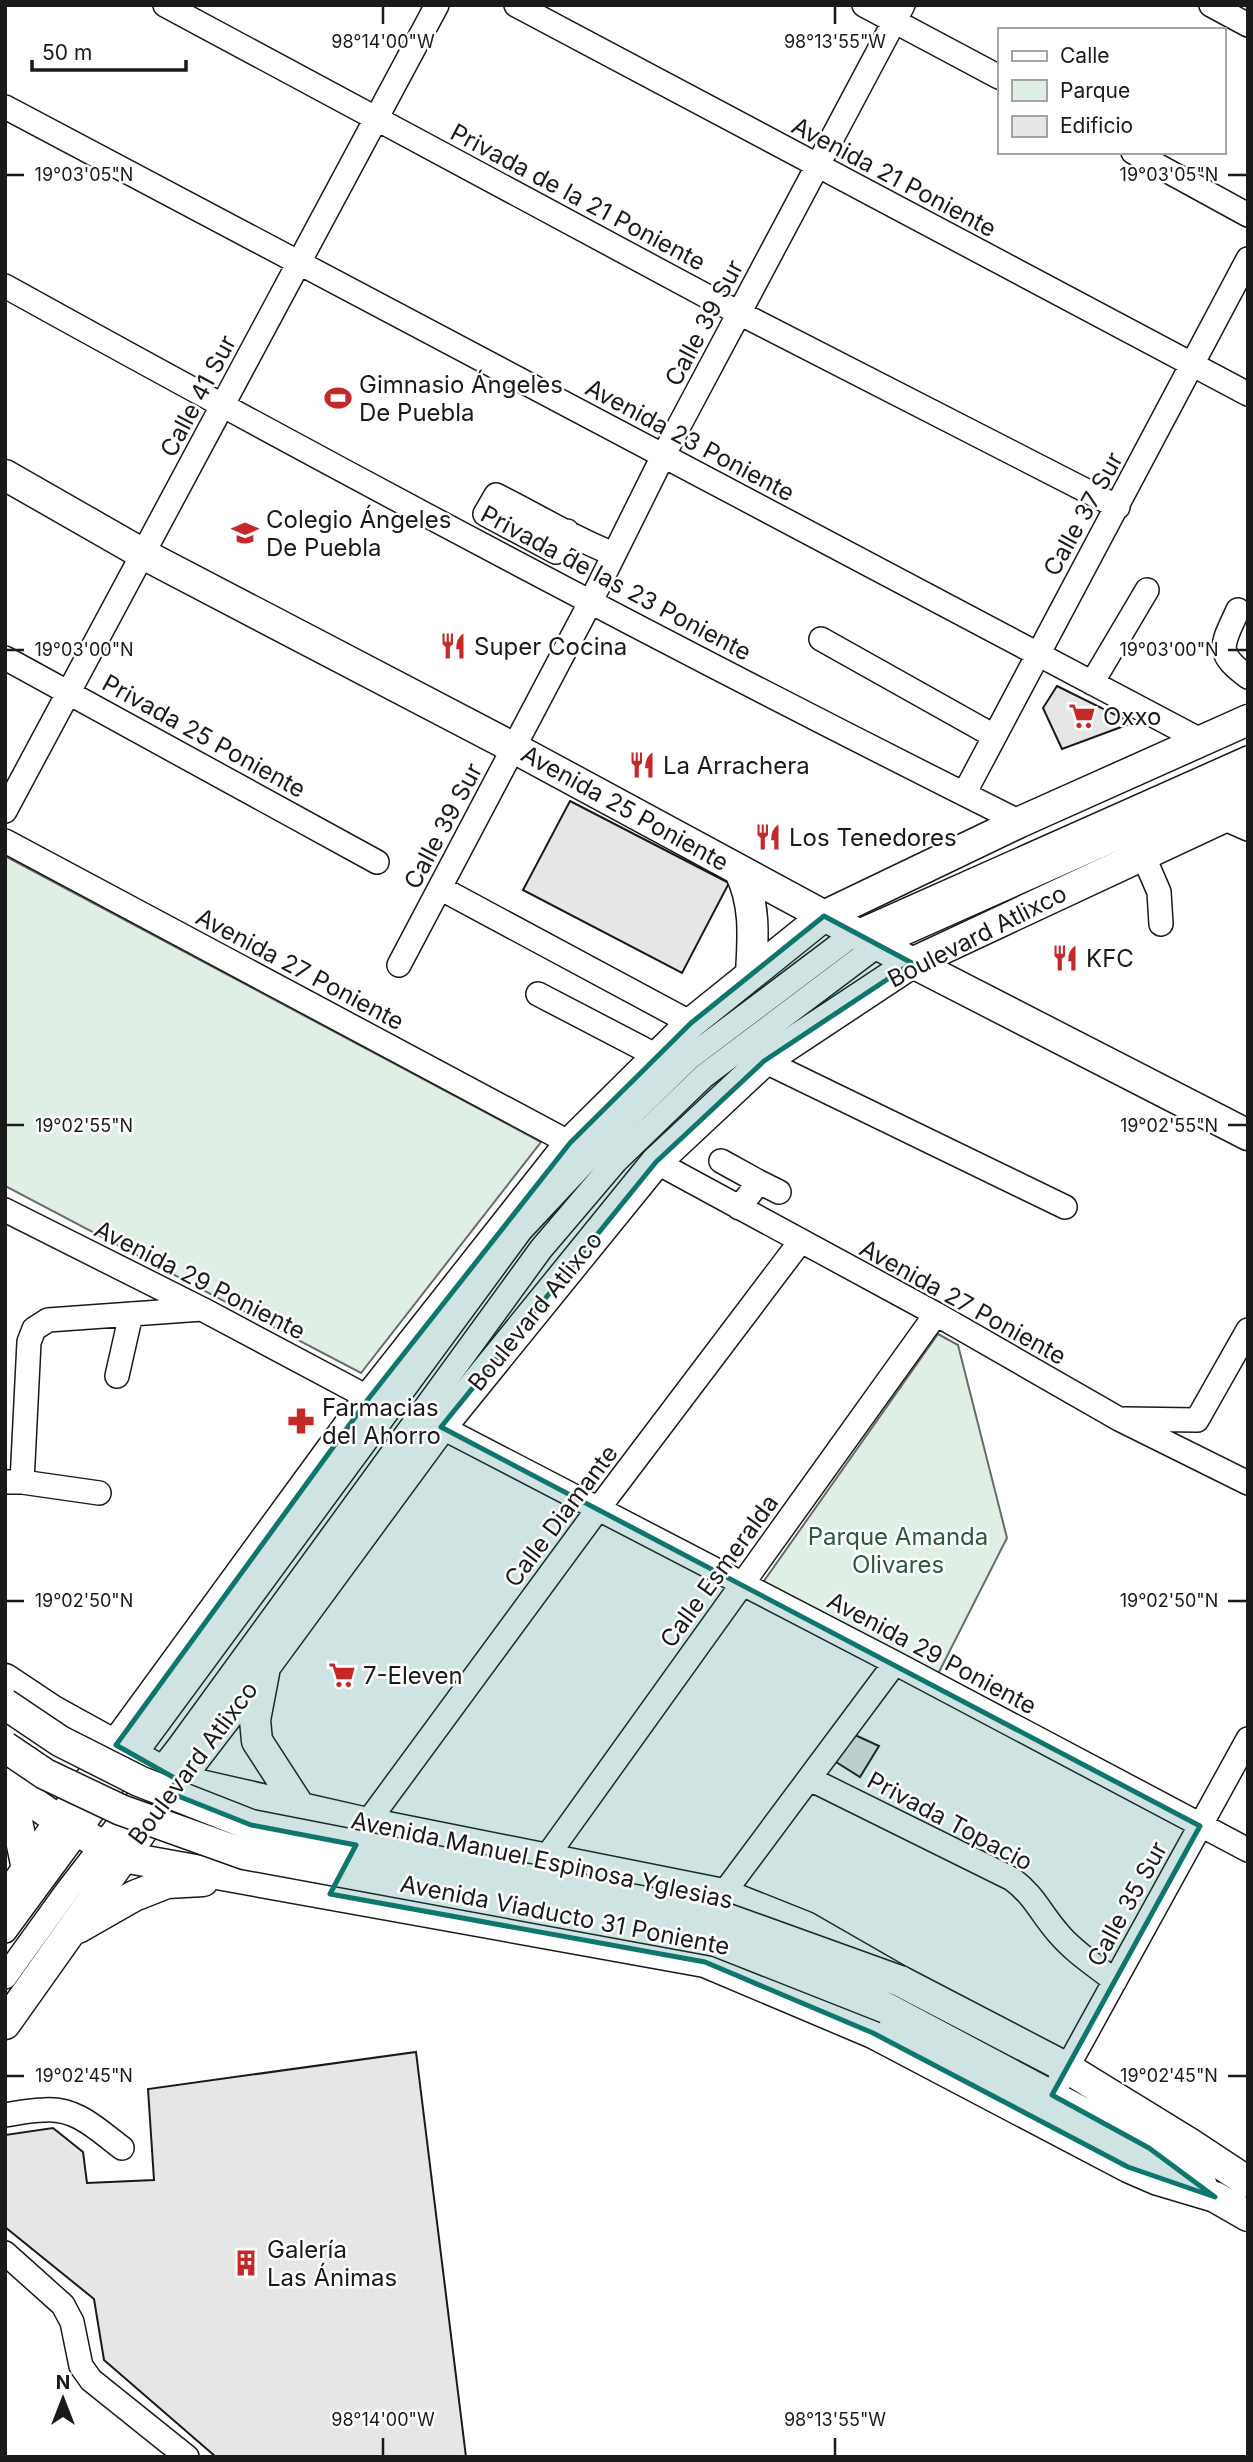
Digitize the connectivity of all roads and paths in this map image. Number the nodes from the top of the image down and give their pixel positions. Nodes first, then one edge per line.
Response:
1 (165, 5) edge
2 (437, 5) edge
3 (516, 5) edge
4 (863, 5) edge
5 (1212, 5) edge
6 (898, 13) edge
7 (1244, 17) edge
8 (998, 76) edge
9 (5, 107) edge
10 (375, 118) junction
11 (1137, 154) edge
12 (817, 165) junction
13 (1248, 215) edge
14 (1248, 259) edge
15 (299, 263) junction
16 (5, 286) edge
17 (739, 313) junction
18 (1192, 366) junction
19 (1248, 394) edge
20 (222, 406) junction
21 (663, 456) junction
22 (5, 475) edge
23 (1118, 507) junction
24 (568, 531) dead end
25 (143, 554) junction
26 (614, 554) junction
27 (1147, 590) dead end
28 (591, 601) junction
29 (1238, 610) dead end
30 (821, 639) dead end
31 (1036, 653) junction
32 (5, 658) edge
33 (1248, 677) edge
34 (1092, 683) junction
35 (69, 692) junction
36 (1248, 720) edge
37 (993, 736) junction
38 (1202, 741) junction
39 (514, 748) junction
40 (1248, 758) edge
41 (1248, 780) edge
42 (964, 793) junction
43 (5, 811) edge
44 (1240, 818) edge
45 (1020, 822) junction
46 (5, 841) edge
47 (1143, 855) junction
48 (377, 862) dead end
49 (740, 872) junction
50 (440, 888) junction
51 (824, 916) junction
52 (1161, 924) dead end
53 (867, 939) junction
54 (912, 963) junction
55 (399, 965) dead end
56 (751, 974) junction
57 (538, 994) dead end
58 (691, 1023) junction
59 (657, 1056) junction
60 (764, 1061) junction
61 (1248, 1135) edge
62 (570, 1143) junction
63 (721, 1161) dead end
64 (656, 1162) junction
65 (1065, 1207) dead end
66 (739, 1208) junction
67 (5, 1210) edge
68 (800, 1242) junction
69 (202, 1309) junction
70 (131, 1314) junction
71 (936, 1314) junction
72 (1248, 1330) edge
73 (117, 1376) dead end
74 (369, 1398) junction
75 (1119, 1419) junction
76 (440, 1427) junction
77 (14, 1482) edge
78 (1248, 1483) edge
79 (99, 1493) dead end
80 (598, 1509) junction
81 (742, 1584) junction
82 (895, 1662) junction
83 (264, 1668) junction
84 (5, 1679) edge
85 (5, 1704) edge
86 (1248, 1739) edge
87 (5, 1747) edge
88 (125, 1750) junction
89 (169, 1775) junction
90 (810, 1779) junction
91 (5, 1783) edge
92 (5, 1796) edge
93 (301, 1809) junction
94 (367, 1824) junction
95 (1200, 1826) junction
96 (91, 1839) junction
97 (1248, 1850) edge
98 (545, 1859) junction
99 (250, 1879) junction
100 (13, 1884) edge
101 (330, 1894) junction
102 (723, 1894) junction
103 (5, 1931) edge
104 (69, 1934) junction
105 (5, 1977) edge
106 (900, 1980) junction
107 (1115, 1981) junction
108 (5, 2024) edge
109 (1067, 2068) junction
110 (1052, 2095) junction
111 (5, 2115) edge
112 (122, 2148) dead end
113 (1248, 2182) edge
114 (1215, 2197) junction
115 (1248, 2216) edge
116 (5, 2253) edge
117 (187, 2457) edge

1 - 10 street, Privada de la 21 Poniente
2 - 10 street, Calle 41 Sur
3 - 12 street, Avenida 21 Poniente
4 - 6 street
5 - 7 street
6 - 8 street
6 - 12 street, Calle 39 Sur
9 - 15 street, Avenida 23 Poniente
10 - 15 street, Calle 41 Sur
10 - 17 street, Privada de la 21 Poniente
11 - 13 street
12 - 17 street, Calle 39 Sur
12 - 18 street, Avenida 21 Poniente
14 - 18 street, Calle 37 Sur
15 - 20 street, Calle 41 Sur
15 - 21 street, Avenida 23 Poniente
16 - 20 street, Privada de las 23 Poniente
17 - 21 street, Calle 39 Sur
17 - 23 street, Privada de la 21 Poniente
18 - 19 street, Avenida 21 Poniente
18 - 23 street, Calle 37 Sur
20 - 25 street, Calle 41 Sur
20 - 28 street, Privada de las 23 Poniente
21 - 26 street, Calle 39 Sur
21 - 31 street, Avenida 23 Poniente
22 - 25 main road, Avenida 25 Poniente
23 - 31 street, Calle 37 Sur
24 - 26 street
25 - 35 street, Calle 41 Sur
25 - 39 main road, Avenida 25 Poniente
26 - 28 street, Calle 39 Sur
27 - 34 street
28 - 39 street, Calle 39 Sur
28 - 42 street, Privada de las 23 Poniente
29 - 33 street
30 - 37 street
31 - 34 street, Avenida 23 Poniente
31 - 37 street, Calle 37 Sur
32 - 35 street, Privada 25 Poniente
34 - 38 street, Avenida 23 Poniente
35 - 43 street, Calle 41 Sur
35 - 48 street, Privada 25 Poniente
36 - 38 main road, Boulevard Atlixco
37 - 42 street, Calle 37 Sur
38 - 45 main road, Boulevard Atlixco
39 - 49 main road, Avenida 25 Poniente
39 - 50 street, Calle 39 Sur
40 - 53 street
41 - 53 street
42 - 45 street, Privada de las 23 Poniente
44 - 47 main road, Boulevard Atlixco
45 - 51 main road, Boulevard Atlixco
46 - 62 street, Avenida 27 Poniente
47 - 52 street
47 - 54 main road, Boulevard Atlixco
49 - 51 main road, Avenida 25 Poniente
49 - 56 main road
50 - 55 street, Calle 39 Sur
50 - 58 street
51 - 53 main road, Avenida 25 Poniente
51 - 56 main road, Boulevard Atlixco
53 - 54 main road, Avenida 25 Poniente
53 - 88 street
53 - 89 street
54 - 60 main road, Boulevard Atlixco
54 - 61 main road, Avenida 25 Poniente
56 - 58 main road, Boulevard Atlixco
57 - 59 street
58 - 59 main road, Boulevard Atlixco
59 - 62 main road, Boulevard Atlixco
60 - 64 main road, Boulevard Atlixco
60 - 65 street
62 - 74 main road, Boulevard Atlixco
63 - 66 street
64 - 66 street, Avenida 27 Poniente
64 - 76 main road, Boulevard Atlixco
66 - 68 street, Avenida 27 Poniente
67 - 69 street, Avenida 29 Poniente
68 - 71 street, Avenida 27 Poniente
68 - 80 street, Calle Diamante
69 - 70 street
69 - 74 street, Avenida 29 Poniente
70 - 73 street
70 - 77 street
71 - 75 street, Avenida 27 Poniente
71 - 81 street, Calle Esmeralda
72 - 75 street
74 - 88 main road, Boulevard Atlixco
75 - 78 street, Avenida 27 Poniente
76 - 80 street, Avenida 29 Poniente
76 - 83 main road, Boulevard Atlixco
77 - 79 street
80 - 81 street, Avenida 29 Poniente
80 - 94 street, Calle Diamante
81 - 82 street, Avenida 29 Poniente
81 - 98 street, Calle Esmeralda
82 - 90 street
82 - 95 street, Avenida 29 Poniente
83 - 89 main road, Boulevard Atlixco
83 - 93 main road
84 - 88 main road, Avenida Manuel Espinosa Yglesias
85 - 106 main road, Avenida Viaducto 31 Poniente, bridge
86 - 95 street, Calle 35 Sur
87 - 110 main road, Avenida Viaducto 31 Poniente, bridge
88 - 89 main road, Avenida Manuel Espinosa Yglesias
88 - 96 main road, Boulevard Atlixco
89 - 93 main road, Avenida Manuel Espinosa Yglesias
89 - 96 main road, Boulevard Atlixco
90 - 102 street
90 - 107 street, Privada Topacio
91 - 96 main road
92 - 100 main road
93 - 94 main road, Avenida Manuel Espinosa Yglesias
94 - 98 main road, Avenida Manuel Espinosa Yglesias
94 - 101 main road
95 - 97 street, Avenida 29 Poniente
95 - 107 street, Calle 35 Sur
96 - 99 main road
96 - 100 main road, Boulevard Atlixco
96 - 103 street
96 - 104 main road, Boulevard Atlixco
96 - 105 street
98 - 102 main road, Avenida Manuel Espinosa Yglesias
99 - 101 main road
99 - 104 main road
101 - 114 main road
102 - 106 main road, Avenida Manuel Espinosa Yglesias
104 - 108 main road, Boulevard Atlixco
106 - 109 main road, Avenida Manuel Espinosa Yglesias
107 - 109 street, Calle 35 Sur
109 - 110 street, Calle 35 Sur
109 - 113 main road, Avenida Manuel Espinosa Yglesias
110 - 114 main road, Avenida Viaducto 31 Poniente
111 - 112 street
114 - 115 main road
116 - 117 street

